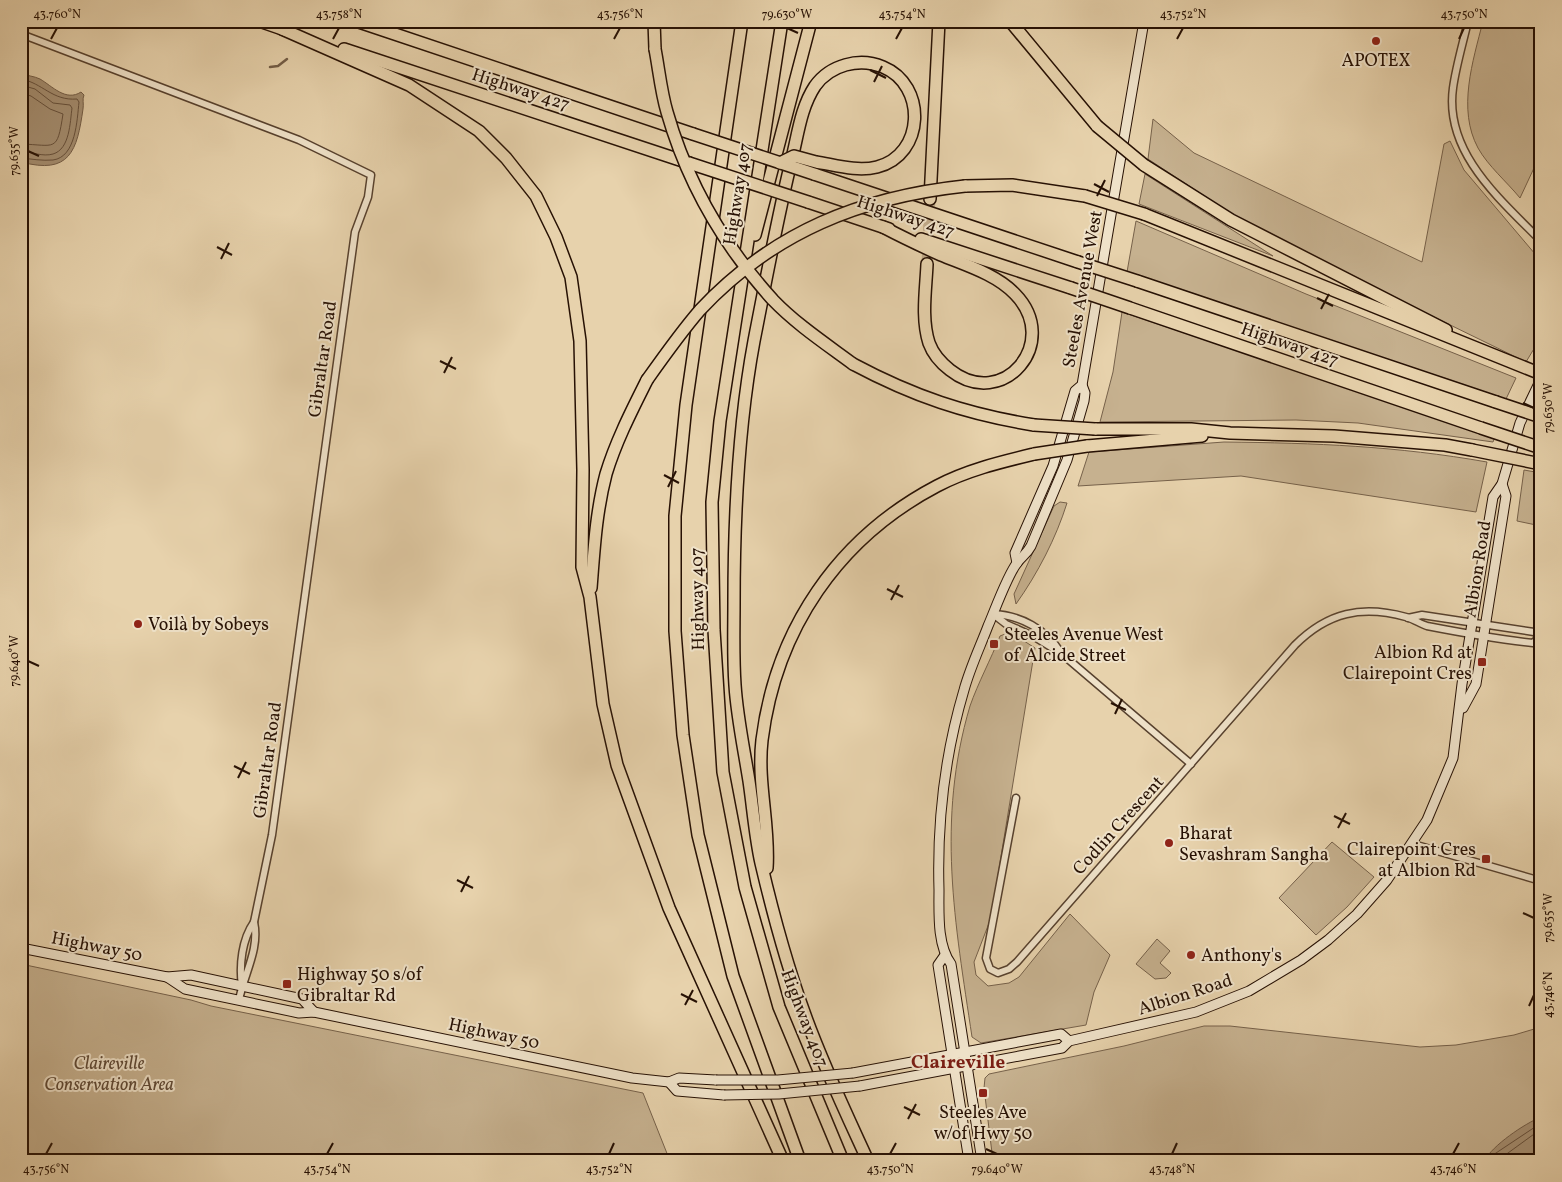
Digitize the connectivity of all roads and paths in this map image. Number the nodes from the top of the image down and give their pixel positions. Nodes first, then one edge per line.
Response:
1 (259, 21) edge
2 (356, 21) edge
3 (654, 21) edge
4 (742, 21) edge
5 (782, 21) edge
6 (811, 21) edge
7 (939, 21) edge
8 (1010, 21) edge
9 (1144, 21) edge
10 (1468, 21) edge
11 (282, 29) junction
12 (21, 34) edge
13 (780, 163) junction
14 (930, 199) tunnel mouth
15 (883, 226) junction
16 (1541, 241) edge
17 (927, 264) tunnel mouth
18 (739, 300) junction
19 (1514, 364) junction
20 (1541, 374) edge
21 (1541, 379) edge
22 (1541, 417) edge
23 (1230, 433) junction
24 (1541, 448) edge
25 (1541, 464) edge
26 (1502, 484) junction
27 (590, 597) junction
28 (993, 614) junction
29 (1408, 618) junction
30 (1472, 623) junction
31 (1485, 625) junction
32 (1470, 634) junction
33 (1483, 637) junction
34 (1541, 637) edge
35 (1460, 714) junction
36 (1191, 764) junction
37 (1016, 798) dead end
38 (1413, 844) junction
39 (1541, 881) edge
40 (767, 882) junction
41 (21, 948) edge
42 (944, 955) junction
43 (167, 977) junction
44 (242, 986) junction
45 (239, 1000) junction
46 (314, 1012) junction
47 (1069, 1041) junction
48 (965, 1052) junction
49 (952, 1055) junction
50 (967, 1066) junction
51 (954, 1069) junction
52 (669, 1082) junction
53 (783, 1161) edge
54 (800, 1161) edge
55 (843, 1161) edge
56 (868, 1161) edge
57 (969, 1161) edge
58 (982, 1161) edge

1 - 11 highway, Highway 427
2 - 13 highway, Highway 427, bridge
3 - 23 highway, bridge
4 - 54 highway, Highway 407
5 - 18 highway, Highway 407
6 - 18 highway
7 - 14 highway
8 - 19 highway, bridge
9 - 28 main road, Steeles Avenue West
10 - 16 street
11 - 15 highway, Highway 427, bridge
11 - 27 highway
12 - 44 street, Gibraltar Road
13 - 22 highway, Highway 427, bridge
13 - 40 highway, bridge
15 - 17 highway
15 - 24 highway, Highway 427, bridge
18 - 55 highway, Highway 407
19 - 20 highway
19 - 27 highway, bridge
21 - 26 main road, Albion Road
23 - 25 highway, bridge
23 - 40 highway, bridge
26 - 30 main road, Albion Road
26 - 31 main road, Albion Road
27 - 53 highway
28 - 36 street
28 - 42 main road, Steeles Avenue West
29 - 30 street, Codlin Crescent
29 - 32 street, Codlin Crescent
29 - 36 street, Codlin Crescent
30 - 31 street, Codlin Crescent
30 - 32 main road, Albion Road
31 - 33 main road, Albion Road
31 - 34 street, Codlin Crescent
32 - 33 street, Codlin Crescent
32 - 35 main road, Albion Road
33 - 34 street, Codlin Crescent
33 - 35 main road, Albion Road
35 - 38 main road, Albion Road
36 - 37 street, Codlin Crescent
38 - 39 street
38 - 47 main road, Albion Road
40 - 56 highway
41 - 43 main road, Highway 50
42 - 48 main road, Steeles Avenue West
42 - 49 main road, Steeles Avenue West
43 - 44 main road, Highway 50
43 - 45 main road, Highway 50
44 - 45 street, Gibraltar Road
44 - 46 main road, Highway 50
45 - 46 main road, Highway 50
46 - 52 main road, Highway 50
47 - 48 main road, Albion Road
47 - 50 main road, Albion Road
48 - 49 main road, Highway 50
48 - 50 main road, Steeles Avenue West
49 - 51 main road, Steeles Avenue West
49 - 52 main road, Highway 50, bridge
50 - 51 main road, Albion Road
50 - 58 main road, Steeles Avenue West
51 - 52 main road, Highway 50, bridge
51 - 57 main road, Steeles Avenue West

